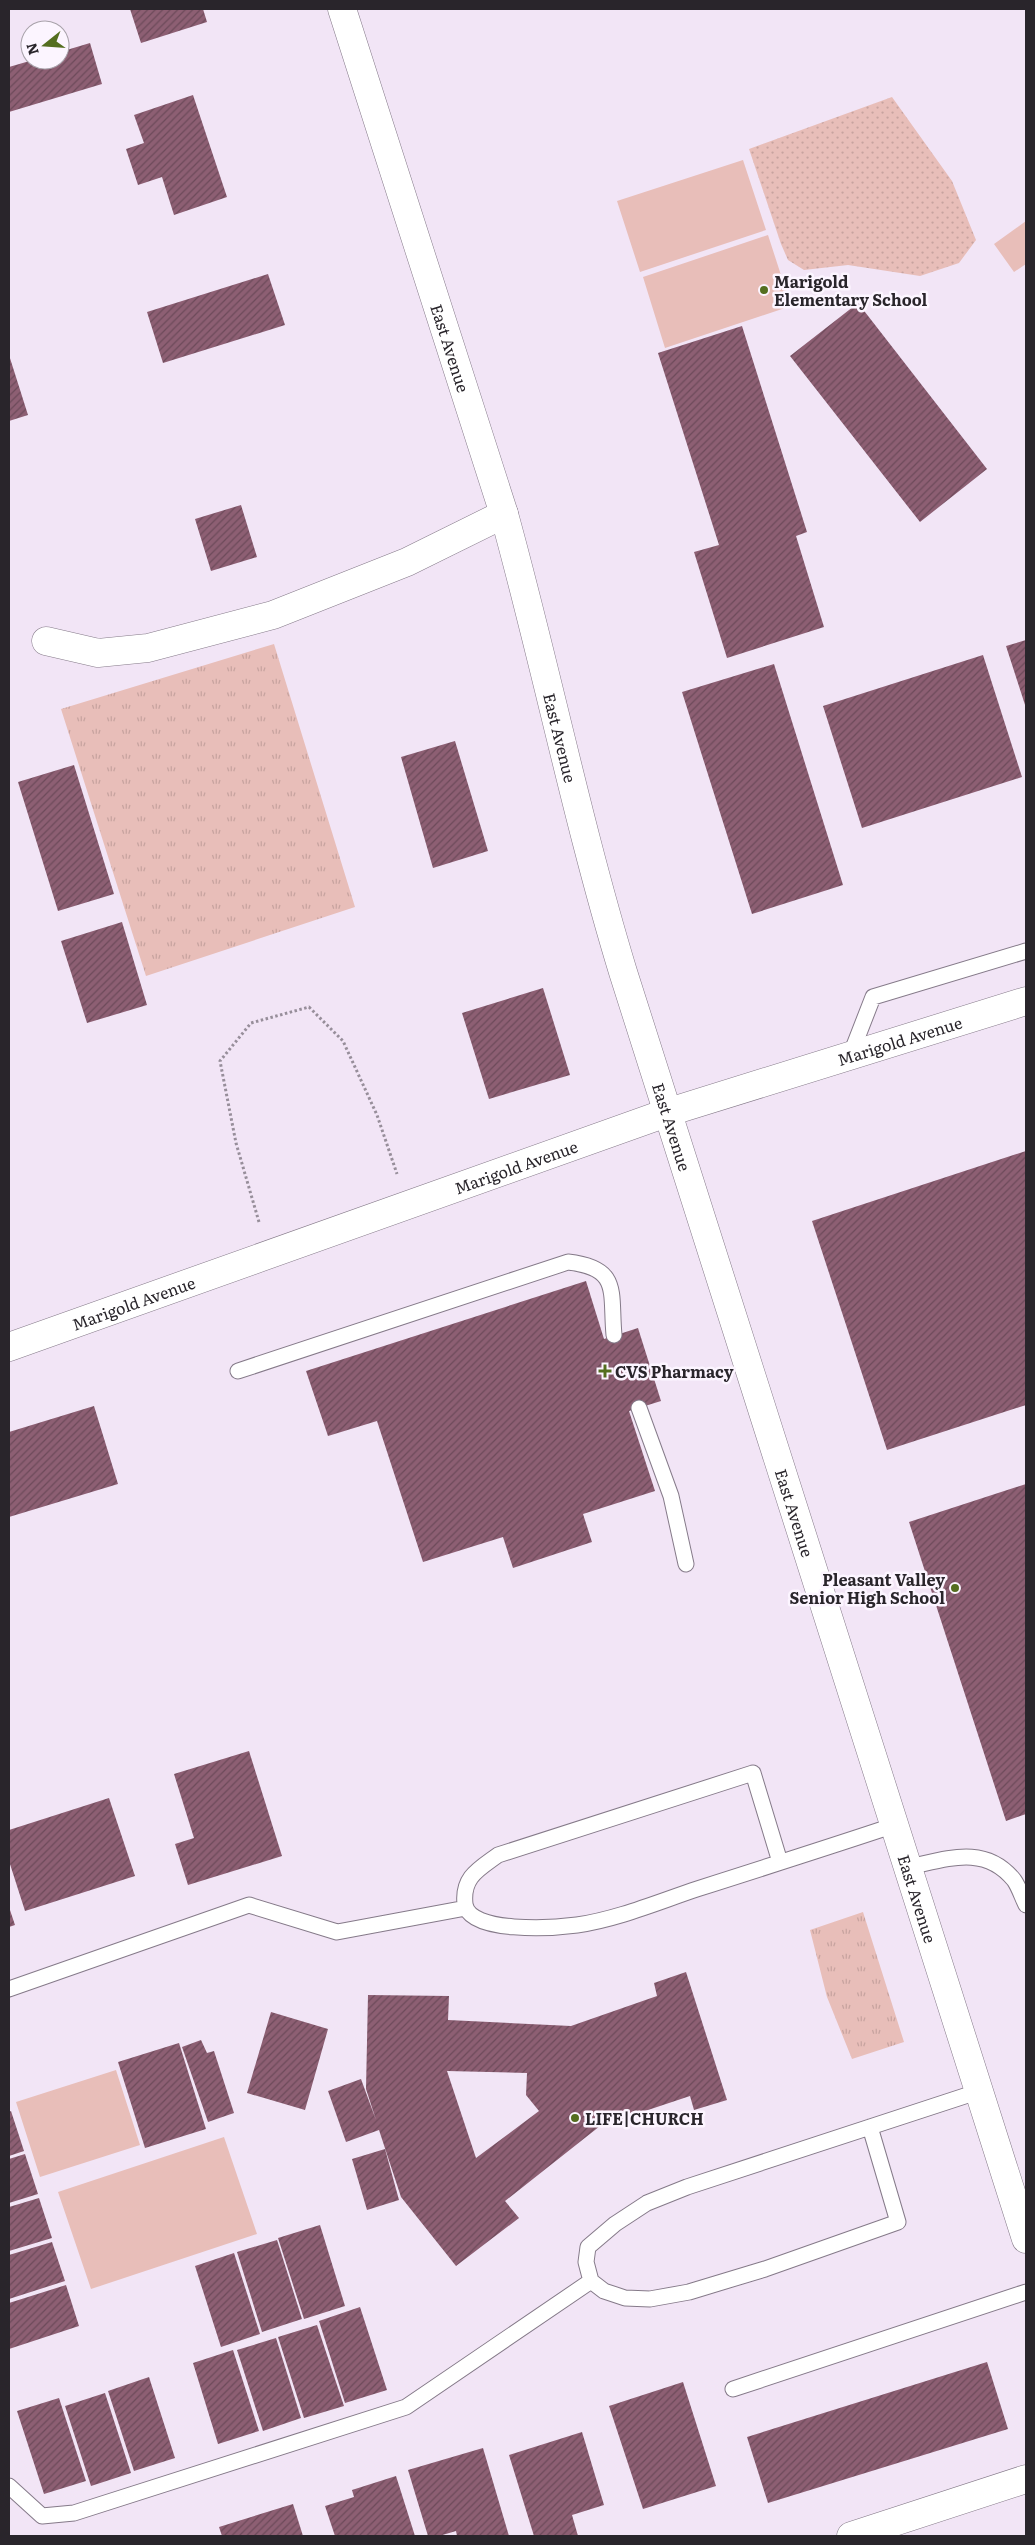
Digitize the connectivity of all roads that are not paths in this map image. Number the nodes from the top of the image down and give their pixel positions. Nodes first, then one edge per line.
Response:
1 (342, 9) edge
2 (504, 514) junction
3 (46, 641) dead end
4 (1026, 951) edge
5 (1026, 1001) edge
6 (850, 1056) junction
7 (669, 1112) junction
8 (614, 1335) dead end
9 (9, 1347) edge
10 (238, 1371) dead end
11 (639, 1408) dead end
12 (686, 1564) dead end
13 (895, 1825) junction
14 (780, 1862) junction
15 (909, 1867) junction
16 (1026, 1905) edge
17 (466, 1908) junction
18 (9, 1988) edge
19 (980, 2091) junction
20 (870, 2127) junction
21 (1020, 2197) edge
22 (1026, 2239) edge
23 (592, 2281) junction
24 (1026, 2292) edge
25 (733, 2389) dead end
26 (1026, 2479) edge
27 (9, 2486) edge
28 (850, 2536) edge

1 - 2 main road, East Avenue
2 - 3 main road
2 - 7 main road, East Avenue
4 - 6 lane
5 - 6 main road, Marigold Avenue
6 - 7 main road, Marigold Avenue
7 - 9 main road, Marigold Avenue
7 - 13 main road, East Avenue
8 - 10 lane
11 - 12 lane
13 - 14 lane
13 - 15 main road, East Avenue
14 - 17 lane
14 - 17 lane
15 - 16 lane
15 - 19 main road, East Avenue
17 - 18 lane
19 - 20 lane
19 - 21 main road, East Avenue
20 - 23 lane
20 - 23 lane
21 - 22 main road, East Avenue
23 - 27 lane
24 - 25 lane
26 - 28 main road

